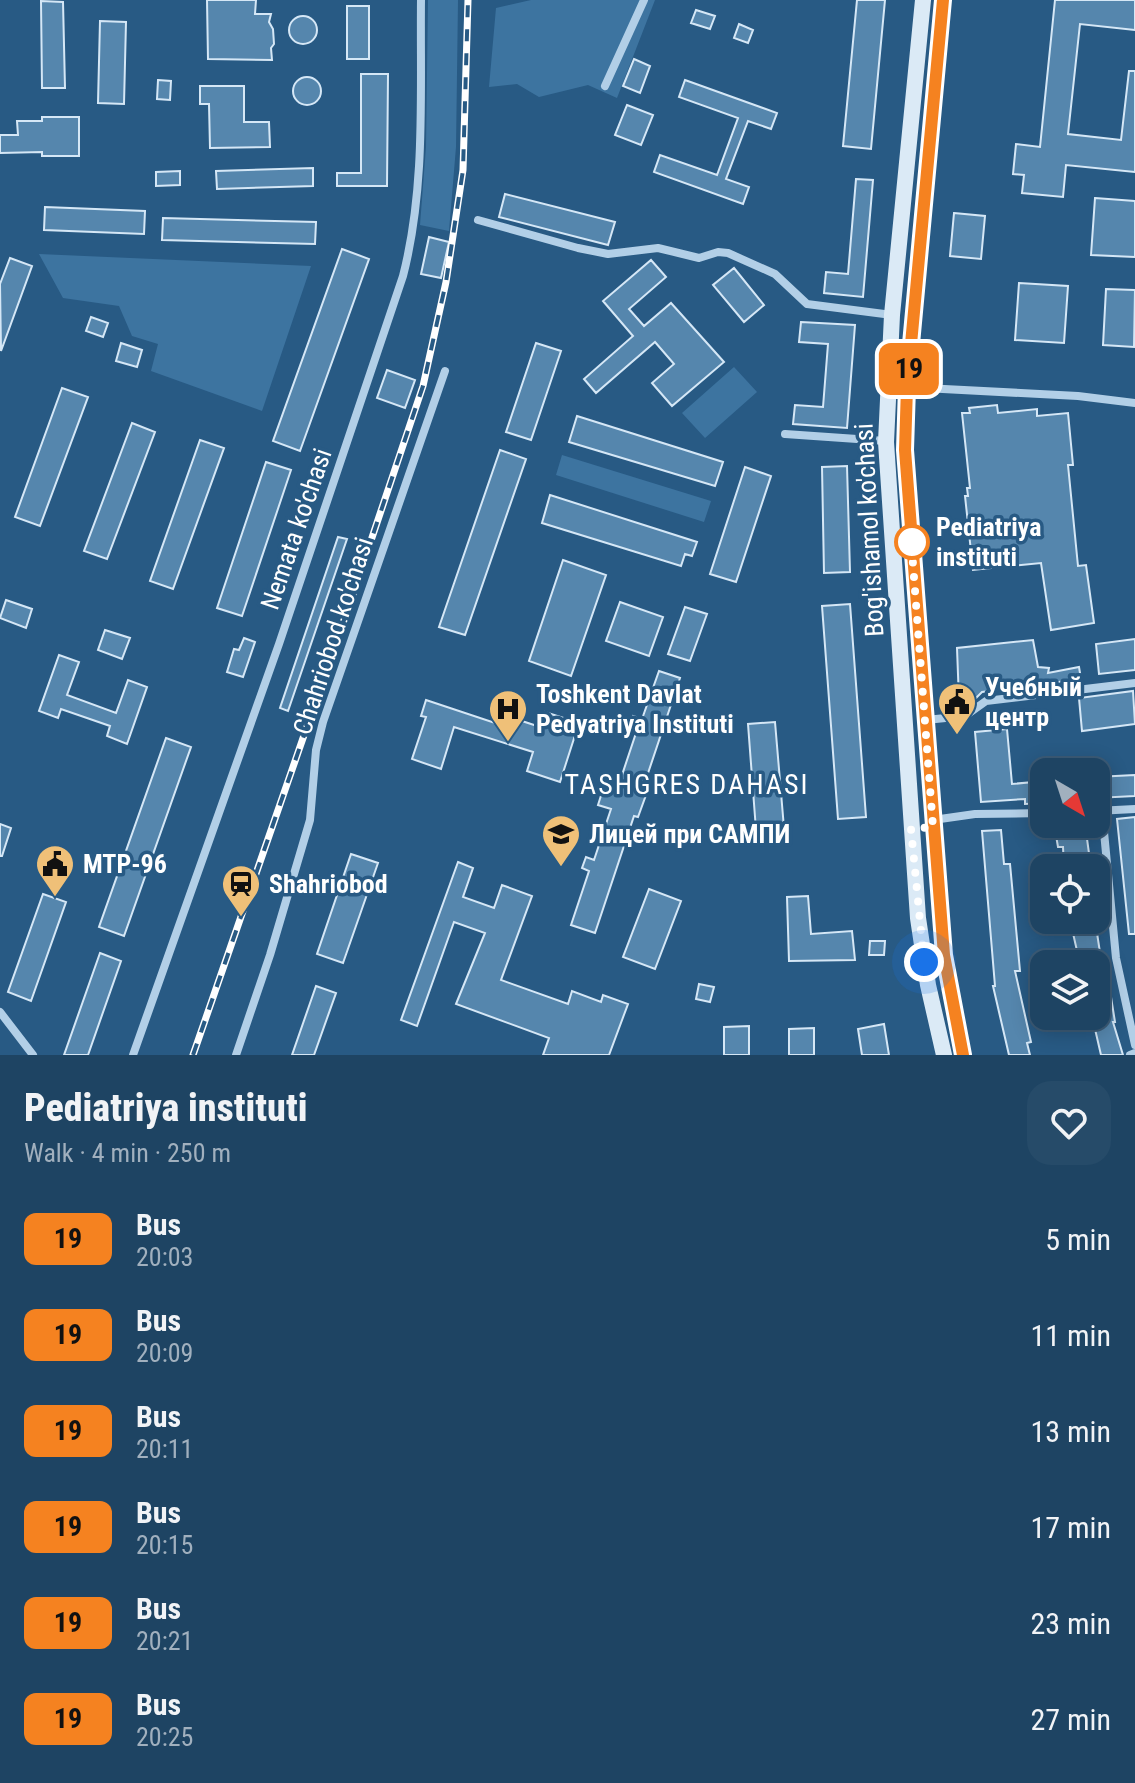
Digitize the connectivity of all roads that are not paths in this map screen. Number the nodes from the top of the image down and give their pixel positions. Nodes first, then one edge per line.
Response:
1 (421, 0) edge
2 (644, 0) edge
3 (923, 0) edge
4 (943, 0) edge
5 (920, 30) junction
6 (940, 31) junction
7 (605, 86) dead end
8 (914, 96) junction
9 (934, 98) junction
10 (478, 220) dead end
11 (892, 315) junction
12 (445, 371) dead end
13 (888, 386) junction
14 (907, 387) junction
15 (1135, 403) edge
16 (785, 434) dead end
17 (886, 442) junction
18 (1135, 683) edge
19 (925, 720) junction
20 (1135, 809) edge
21 (1110, 810) edge
22 (1030, 813) edge
23 (932, 823) junction
24 (911, 829) junction
25 (1102, 838) edge
26 (0, 1012) edge
27 (954, 1015) junction
28 (935, 1019) junction
29 (1135, 1045) edge
30 (33, 1055) edge
31 (133, 1055) edge
32 (236, 1055) edge
33 (944, 1055) edge
34 (963, 1055) edge

1 - 31 street, Nemata ko'chasi
2 - 7 street
3 - 5 main road, Bog'ishamol ko'chasi
4 - 6 main road, Bog'ishamol ko'chasi
5 - 6 main road
5 - 8 main road, Bog'ishamol ko'chasi
6 - 9 main road, Bog'ishamol ko'chasi
8 - 9 main road
8 - 11 main road, Bog'ishamol ko'chasi
9 - 14 main road, Bog'ishamol ko'chasi
10 - 11 street
11 - 13 main road, Bog'ishamol ko'chasi
12 - 32 street, Chahriobod ko'chasi
13 - 14 street
13 - 17 main road, Bog'ishamol ko'chasi
14 - 15 street
14 - 19 main road, Bog'ishamol ko'chasi
16 - 17 street
17 - 24 main road, Bog'ishamol ko'chasi
18 - 19 street
19 - 23 main road, Bog'ishamol ko'chasi
20 - 21 street
22 - 23 street
23 - 24 main road
23 - 27 main road, Bog'ishamol ko'chasi
24 - 28 main road, Bog'ishamol ko'chasi
25 - 29 street
26 - 30 street
27 - 28 main road
27 - 34 main road, Bog'ishamol ko'chasi
28 - 33 main road, Bog'ishamol ko'chasi

